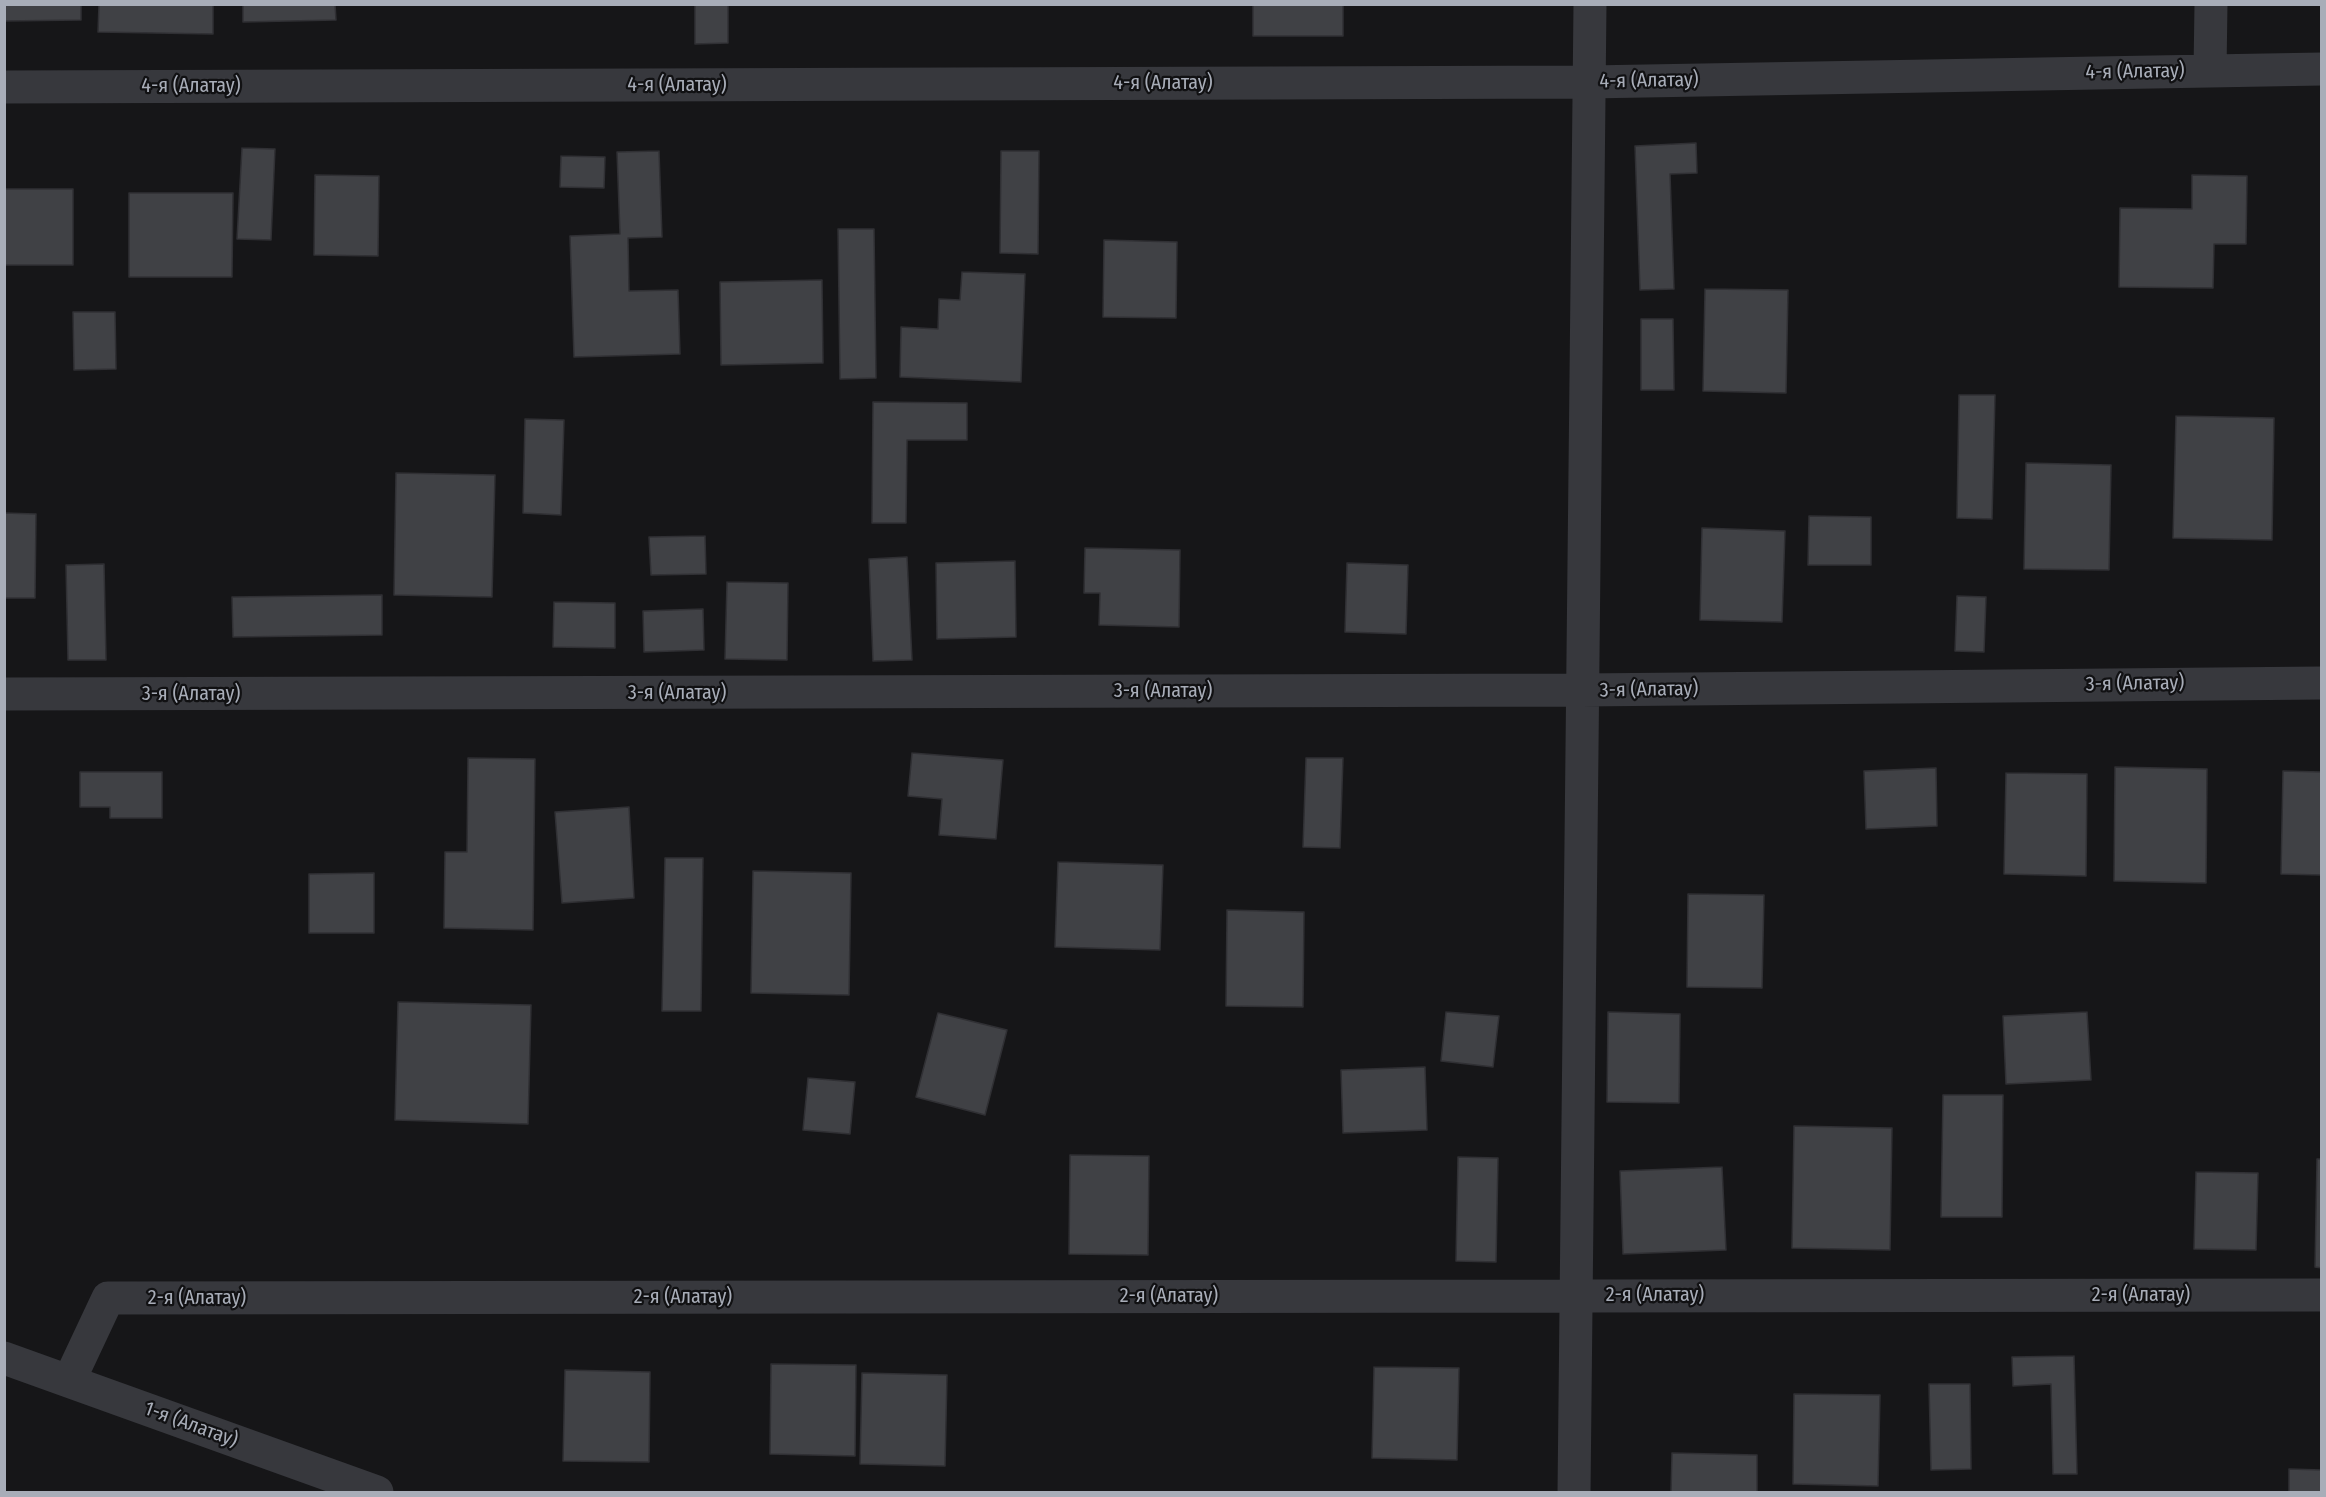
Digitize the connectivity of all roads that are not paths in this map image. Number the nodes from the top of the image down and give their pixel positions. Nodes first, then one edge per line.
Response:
1 (1590, 4) edge
2 (2211, 4) edge
3 (2322, 69) edge
4 (2210, 71) junction
5 (1589, 82) junction
6 (4, 87) edge
7 (2322, 682) edge
8 (1581, 690) junction
9 (4, 694) edge
10 (2322, 1295) edge
11 (1576, 1296) junction
12 (4, 1358) edge
13 (69, 1381) junction
14 (377, 1492) edge
15 (1574, 1492) edge

1 - 5 street
2 - 4 street
3 - 4 street, 4-я (Алатау)
4 - 5 street, 4-я (Алатау)
5 - 6 street, 4-я (Алатау)
5 - 8 street
7 - 8 street, 3-я (Алатау)
8 - 9 street, 3-я (Алатау)
8 - 11 street
10 - 11 street, 2-я (Алатау)
11 - 13 street, 2-я (Алатау)
11 - 15 street
12 - 13 street, 1-я (Алатау)
13 - 14 street, 1-я (Алатау)

